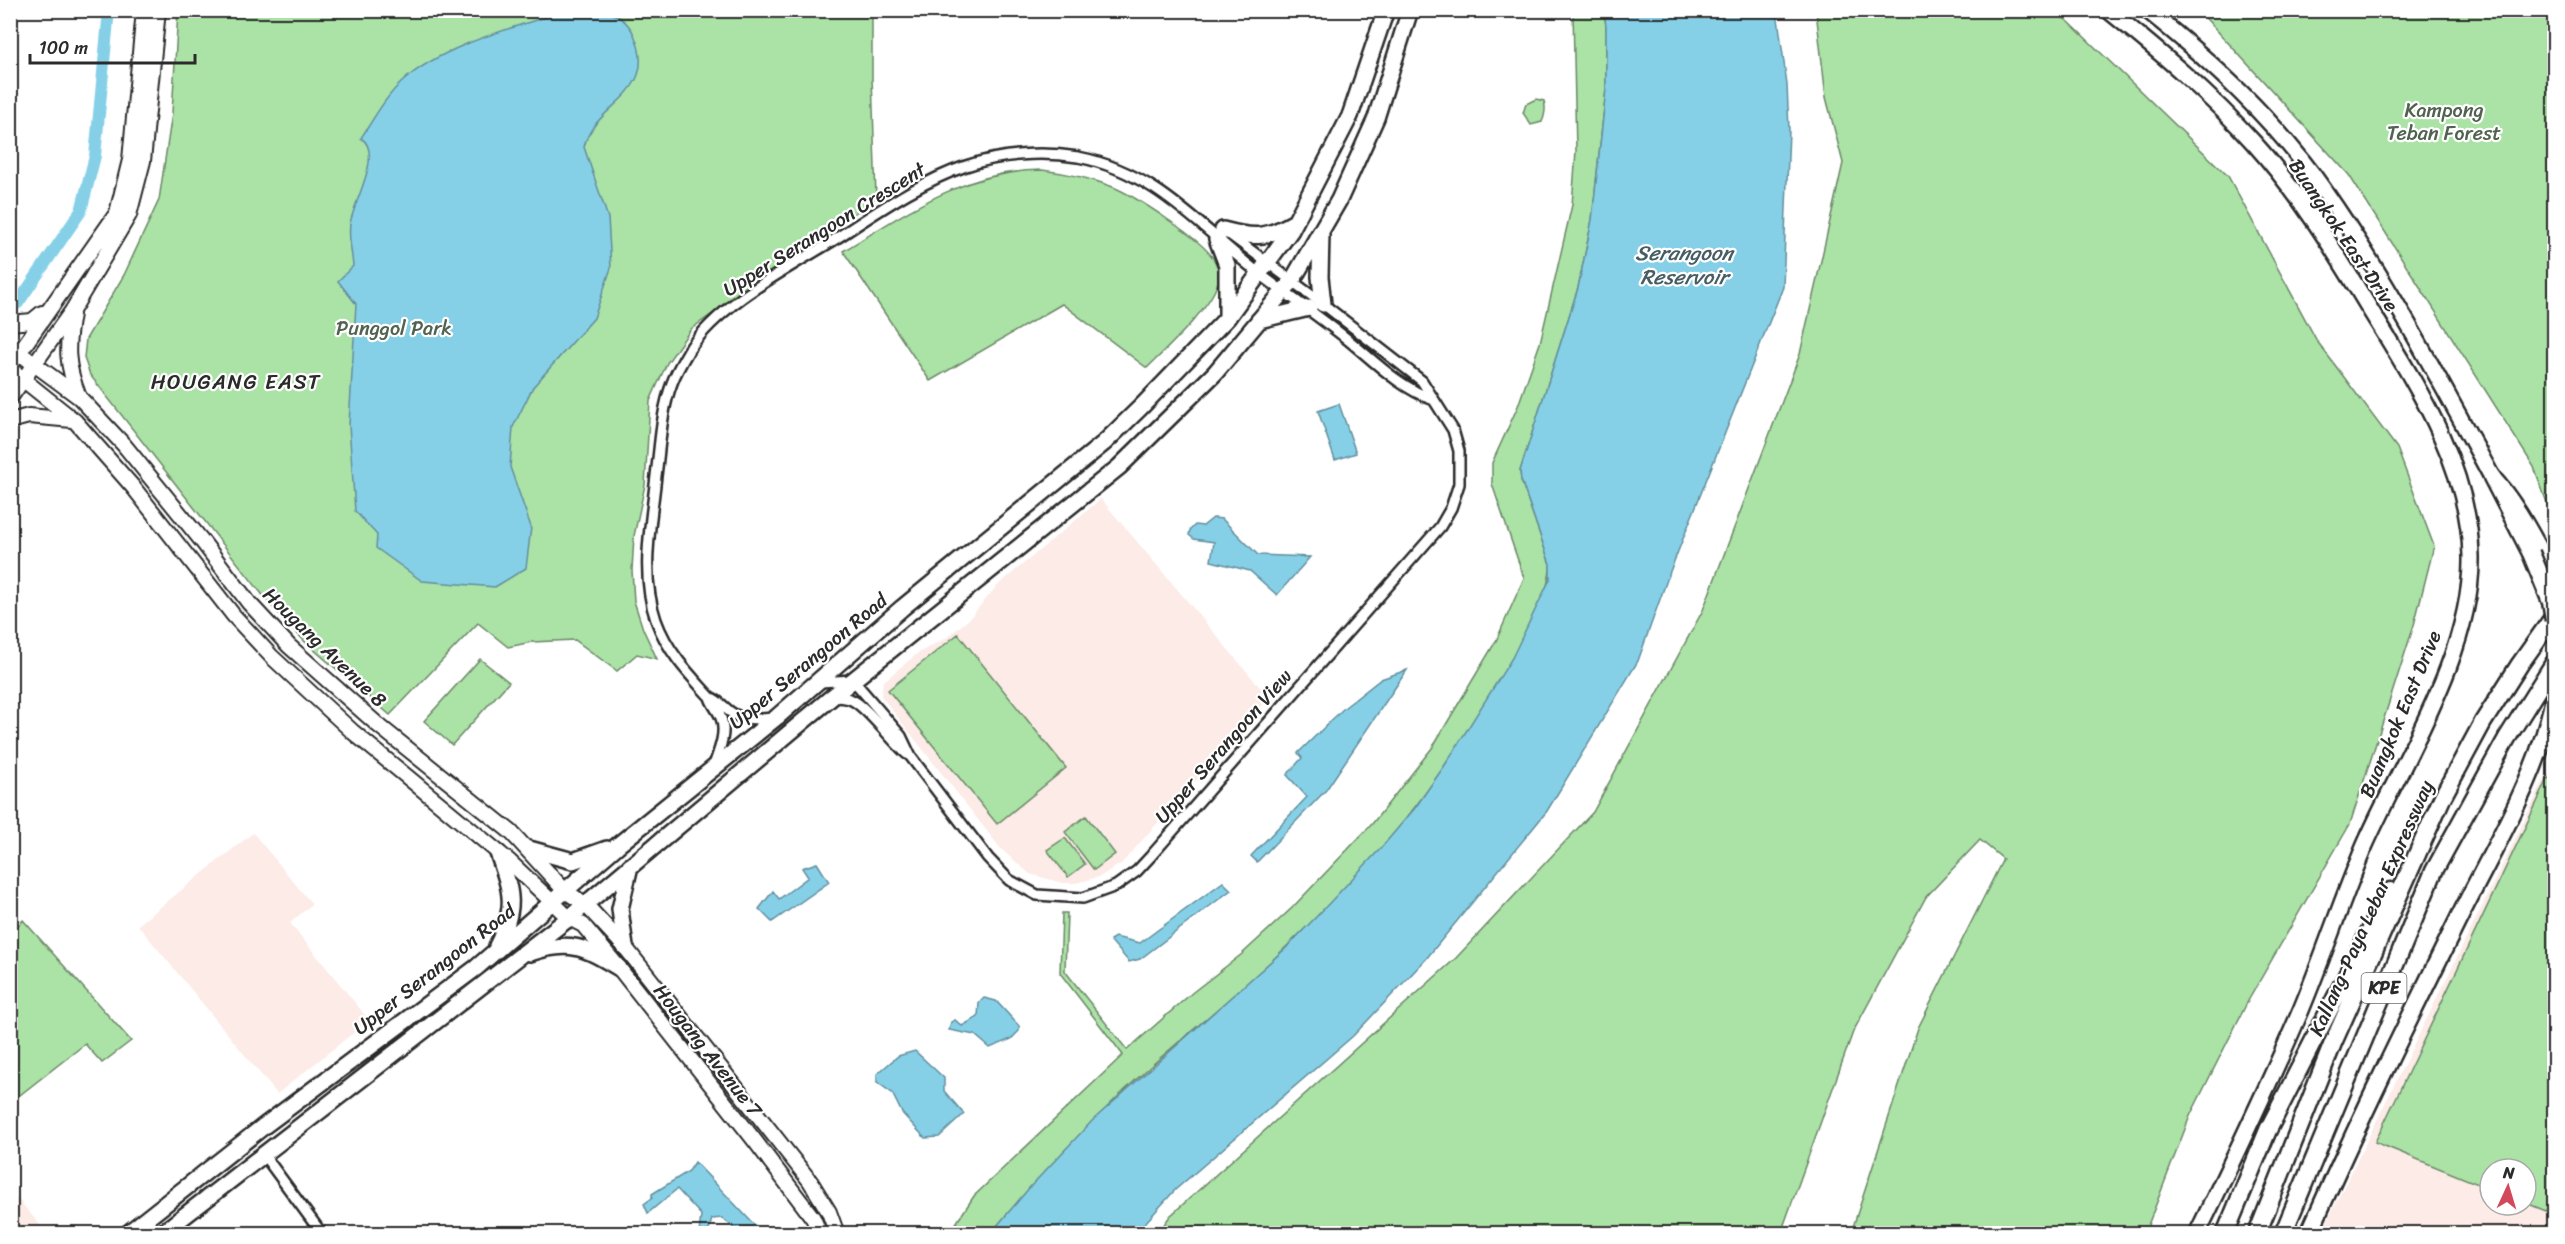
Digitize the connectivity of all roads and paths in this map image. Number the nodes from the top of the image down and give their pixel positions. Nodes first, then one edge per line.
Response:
1 (144, 10) edge
2 (158, 10) edge
3 (1386, 10) edge
4 (1410, 10) edge
5 (2108, 10) edge
6 (2147, 10) edge
7 (1295, 221) junction
8 (1321, 231) junction
9 (1220, 234) junction
10 (1263, 268) junction
11 (1288, 286) junction
12 (51, 306) junction
13 (1316, 306) junction
14 (72, 311) junction
15 (1227, 318) junction
16 (1259, 320) junction
17 (10, 323) edge
18 (13, 354) edge
19 (35, 364) junction
20 (10, 369) edge
21 (24, 379) junction
22 (79, 397) junction
23 (10, 398) edge
24 (1434, 400) junction
25 (10, 421) edge
26 (75, 421) junction
27 (2492, 477) joint
28 (2536, 552) junction
29 (2554, 575) edge
30 (2554, 618) edge
31 (2554, 663) edge
32 (853, 680) junction
33 (814, 682) junction
34 (710, 697) junction
35 (832, 697) junction
36 (2554, 698) edge
37 (777, 717) junction
38 (911, 757) junction
39 (713, 767) junction
40 (2443, 796) junction
41 (618, 845) junction
42 (529, 849) junction
43 (498, 853) junction
44 (630, 866) junction
45 (565, 891) junction
46 (552, 902) junction
47 (585, 903) junction
48 (570, 918) junction
49 (625, 947) junction
50 (492, 954) junction
51 (520, 957) junction
52 (619, 968) junction
53 (264, 1155) junction
54 (171, 1230) edge
55 (127, 1233) edge
56 (322, 1233) edge
57 (820, 1233) edge
58 (837, 1233) edge
59 (2197, 1233) edge
60 (2225, 1233) edge
61 (2257, 1233) edge
62 (2283, 1233) edge
63 (2309, 1233) edge

1 - 12 main road
2 - 14 main road
3 - 7 main road, Upper Serangoon Road
4 - 8 main road, Upper Serangoon Road
5 - 59 main road, Buangkok East Drive
6 - 27 main road, Buangkok East Drive
7 - 9 main road
7 - 10 main road, Upper Serangoon Road
8 - 11 main road, Upper Serangoon Road
8 - 13 main road
9 - 10 street, Upper Serangoon Crescent
9 - 10 street, Upper Serangoon Crescent
9 - 15 main road
9 - 34 street, Upper Serangoon Crescent
10 - 11 street, Upper Serangoon Crescent
10 - 11 street, Upper Serangoon Crescent
10 - 15 main road, Upper Serangoon Road
11 - 13 street, Upper Serangoon View
11 - 13 street, Upper Serangoon View
11 - 16 main road, Upper Serangoon Road
12 - 17 main road
12 - 18 main road
13 - 16 main road
13 - 24 street, Upper Serangoon View
13 - 24 street, Upper Serangoon View
14 - 19 main road
14 - 22 main road
15 - 33 main road, Upper Serangoon Road
16 - 32 main road, Upper Serangoon Road
18 - 19 main road, Hougang Avenue 8
19 - 21 main road
19 - 22 main road, Hougang Avenue 8
20 - 21 main road, Hougang Avenue 8
21 - 23 main road
21 - 26 main road, Hougang Avenue 8
22 - 42 main road, Hougang Avenue 8
24 - 38 street, Upper Serangoon View
25 - 26 main road
26 - 43 main road, Hougang Avenue 8
27 - 28 highway
28 - 29 main road
28 - 30 highway, bridge
30 - 40 highway, Kallang-Paya Lebar Expressway / KPE
31 - 62 highway, KPE
32 - 33 street
32 - 35 main road, Upper Serangoon Road
32 - 38 street, Upper Serangoon View
33 - 37 main road, Upper Serangoon Road
34 - 37 street, Upper Serangoon Crescent
34 - 39 street, Upper Serangoon Crescent
35 - 38 street, Upper Serangoon View
35 - 44 main road, Upper Serangoon Road
36 - 63 highway
37 - 39 main road, Upper Serangoon Road
39 - 41 main road, Upper Serangoon Road
40 - 60 highway
40 - 61 highway, Kallang-Paya Lebar Expressway / KPE
41 - 42 main road
41 - 45 main road, Upper Serangoon Road
42 - 45 main road, Hougang Avenue 8
43 - 46 main road, Hougang Avenue 8
43 - 50 main road
44 - 47 main road, Upper Serangoon Road
44 - 49 main road
45 - 46 main road, Upper Serangoon Road
45 - 47 main road, Hougang Avenue 8
46 - 48 main road, Hougang Avenue 7
46 - 50 main road, Upper Serangoon Road
47 - 48 main road, Upper Serangoon Road
47 - 49 main road, Hougang Avenue 7
48 - 51 main road, Upper Serangoon Road
48 - 52 main road, Hougang Avenue 7
49 - 58 main road, Hougang Avenue 7
50 - 55 main road, Upper Serangoon Road
51 - 52 main road
51 - 53 main road, Upper Serangoon Road
52 - 57 main road, Hougang Avenue 7
53 - 54 main road, Upper Serangoon Road
53 - 56 street

